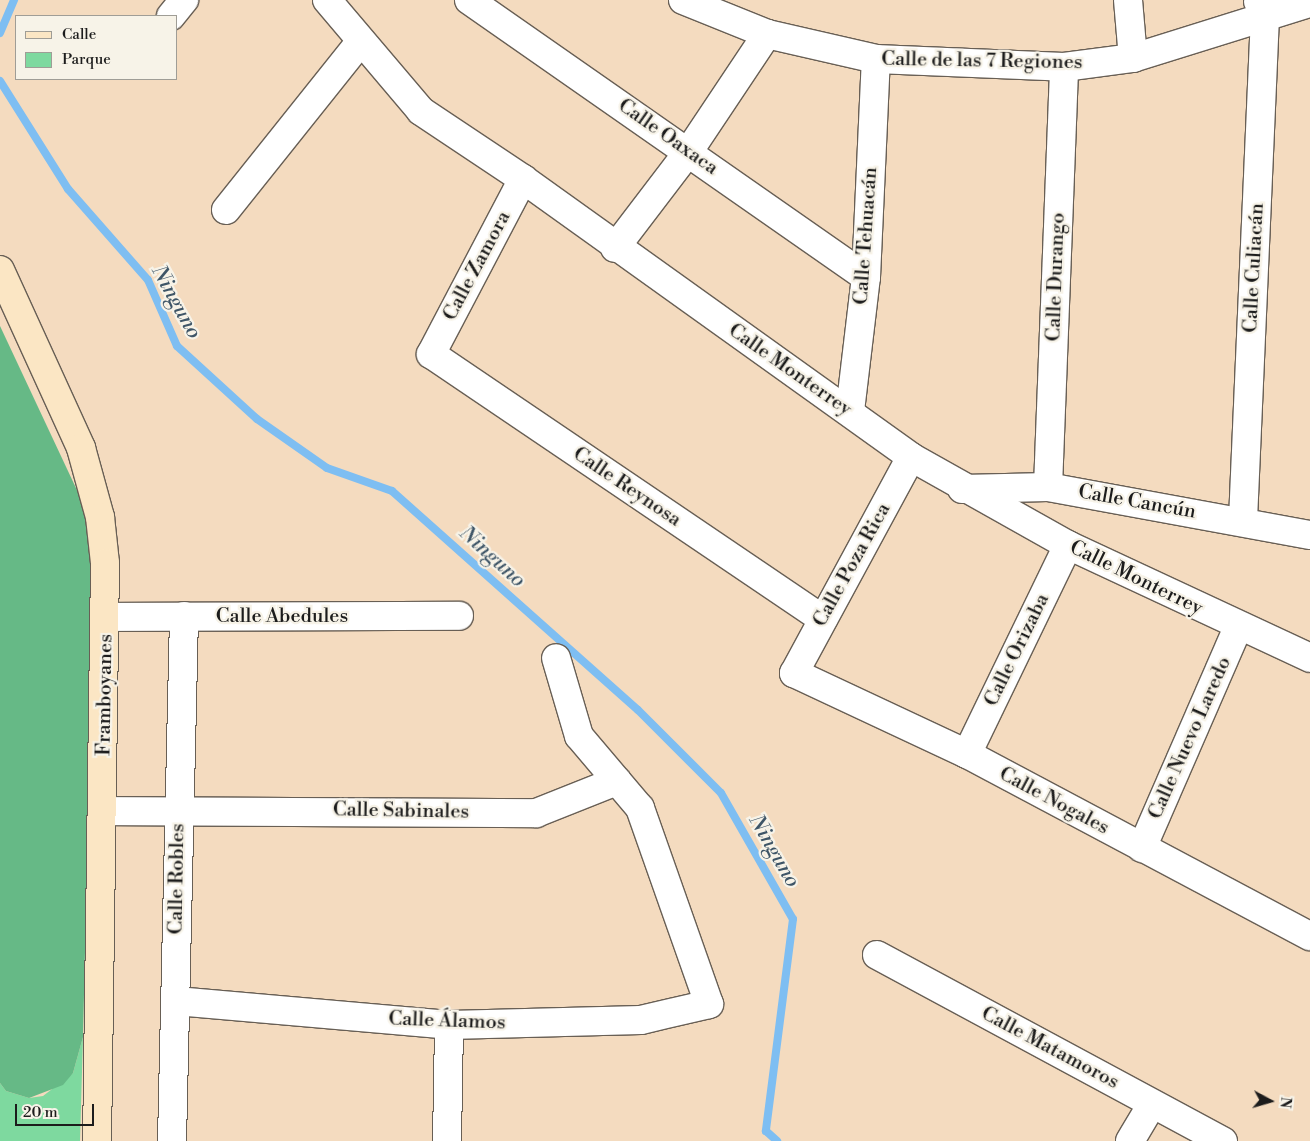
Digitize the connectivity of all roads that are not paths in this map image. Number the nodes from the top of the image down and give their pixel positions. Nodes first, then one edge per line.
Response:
1 (184, 0) edge
2 (327, 0) edge
3 (469, 0) edge
4 (683, 0) edge
5 (1128, 0) edge
6 (1310, 3) edge
7 (1262, 9) edge
8 (172, 15) edge
9 (767, 34) junction
10 (360, 42) junction
11 (1133, 58) junction
12 (876, 60) junction
13 (1064, 67) junction
14 (689, 151) junction
15 (523, 178) junction
16 (226, 210) dead end
17 (615, 248) junction
18 (0, 270) edge
19 (866, 276) junction
20 (431, 354) joint
21 (850, 411) junction
22 (911, 457) junction
23 (1048, 487) junction
24 (962, 489) junction
25 (1243, 520) junction
26 (1310, 535) edge
27 (1068, 545) junction
28 (184, 616) junction
29 (459, 616) dead end
30 (106, 617) junction
31 (823, 619) junction
32 (1238, 627) junction
33 (556, 658) dead end
34 (1310, 658) edge
35 (794, 673) joint
36 (967, 754) junction
37 (617, 781) junction
38 (178, 809) junction
39 (102, 811) junction
40 (1142, 848) junction
41 (1310, 936) edge
42 (877, 955) dead end
43 (176, 1001) junction
44 (450, 1025) junction
45 (1152, 1104) junction
46 (97, 1141) edge
47 (172, 1141) edge
48 (447, 1141) edge
49 (1130, 1141) edge
50 (1222, 1141) edge

1 - 8 street
2 - 10 street, Calle Monterrey
3 - 14 street, Calle Oaxaca
4 - 9 street, Calle de las 7 Regiones
5 - 11 street
6 - 7 street, Calle de las 7 Regiones
7 - 11 street, Calle de las 7 Regiones
7 - 25 street, Calle Culiacán
9 - 12 street, Calle de las 7 Regiones
9 - 14 street
10 - 15 street, Calle Monterrey
10 - 16 street
11 - 13 street, Calle de las 7 Regiones
12 - 13 street, Calle de las 7 Regiones
12 - 19 street, Calle Tehuacán
13 - 23 street, Calle Durango
14 - 17 street
14 - 19 street, Calle Oaxaca
15 - 17 street, Calle Monterrey
15 - 20 street, Calle Zamora
17 - 21 street, Calle Monterrey
18 - 30 main road, Framboyanes
19 - 21 street, Calle Tehuacán
20 - 31 street, Calle Reynosa
21 - 22 street, Calle Monterrey
22 - 24 street, Calle Monterrey
22 - 31 street, Calle Poza Rica
23 - 24 street, Calle Cancún
23 - 25 street, Calle Cancún
24 - 27 street, Calle Monterrey
25 - 26 street, Calle Cancún
27 - 32 street, Calle Monterrey
27 - 36 street, Calle Orizaba
28 - 29 street, Calle Abedules
28 - 30 street, Calle Abedules
28 - 38 street, Calle Robles
30 - 39 main road, Framboyanes
31 - 35 street, Calle Poza Rica
32 - 34 street, Calle Monterrey
32 - 40 street, Calle Nuevo Laredo
33 - 37 street
35 - 36 street, Calle Nogales
36 - 40 street, Calle Nogales
37 - 38 street, Calle Sabinales
37 - 44 street, Calle Álamos
38 - 39 street, Calle Sabinales
38 - 43 street, Calle Robles
39 - 46 main road, Framboyanes
40 - 41 street, Calle Nogales
42 - 45 street, Calle Matamoros
43 - 44 street, Calle Álamos
43 - 47 street, Calle Robles
44 - 48 street
45 - 49 street
45 - 50 street, Calle Matamoros

